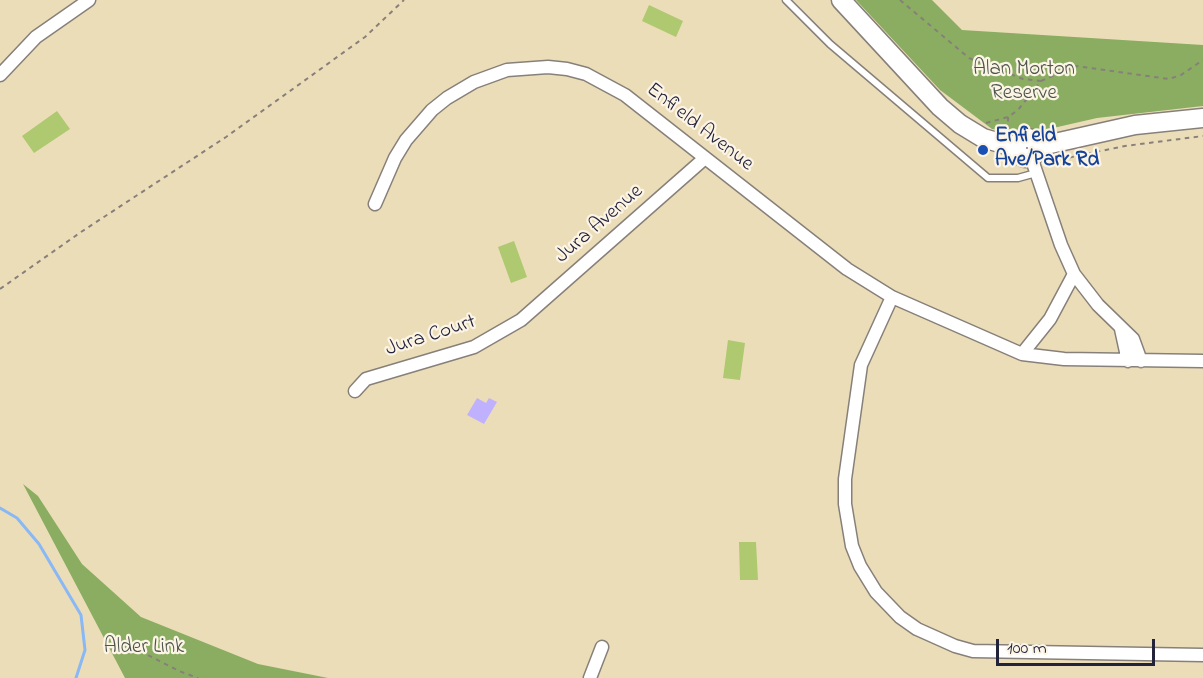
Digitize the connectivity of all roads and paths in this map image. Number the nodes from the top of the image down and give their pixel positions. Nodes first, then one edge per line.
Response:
1 (89, 0) edge
2 (404, 0) edge
3 (786, 0) edge
4 (841, 0) edge
5 (900, 0) edge
6 (1203, 60) edge
7 (0, 75) edge
8 (1041, 81) junction
9 (1203, 118) edge
10 (985, 123) dead end
11 (1030, 156) junction
12 (705, 158) junction
13 (375, 204) dead end
14 (1074, 274) junction
15 (0, 289) edge
16 (891, 297) junction
17 (521, 320) joint
18 (1022, 354) junction
19 (1134, 361) junction
20 (1203, 361) edge
21 (355, 392) dead end
22 (602, 647) dead end
23 (140, 651) dead end
24 (1203, 655) edge
25 (198, 678) edge
26 (590, 678) edge

1 - 7 street
2 - 15 path
3 - 11 lane
4 - 11 street
5 - 8 path
6 - 8 path
8 - 10 path
9 - 11 street
11 - 14 street
12 - 13 street, Enfield Avenue
12 - 16 street, Enfield Avenue
12 - 17 street, Jura Avenue
14 - 18 street
14 - 19 street
16 - 18 street, Enfield Avenue
16 - 24 street
17 - 21 street, Jura Court
18 - 19 street, Enfield Avenue
19 - 20 street, Enfield Avenue
22 - 26 street
23 - 25 path

